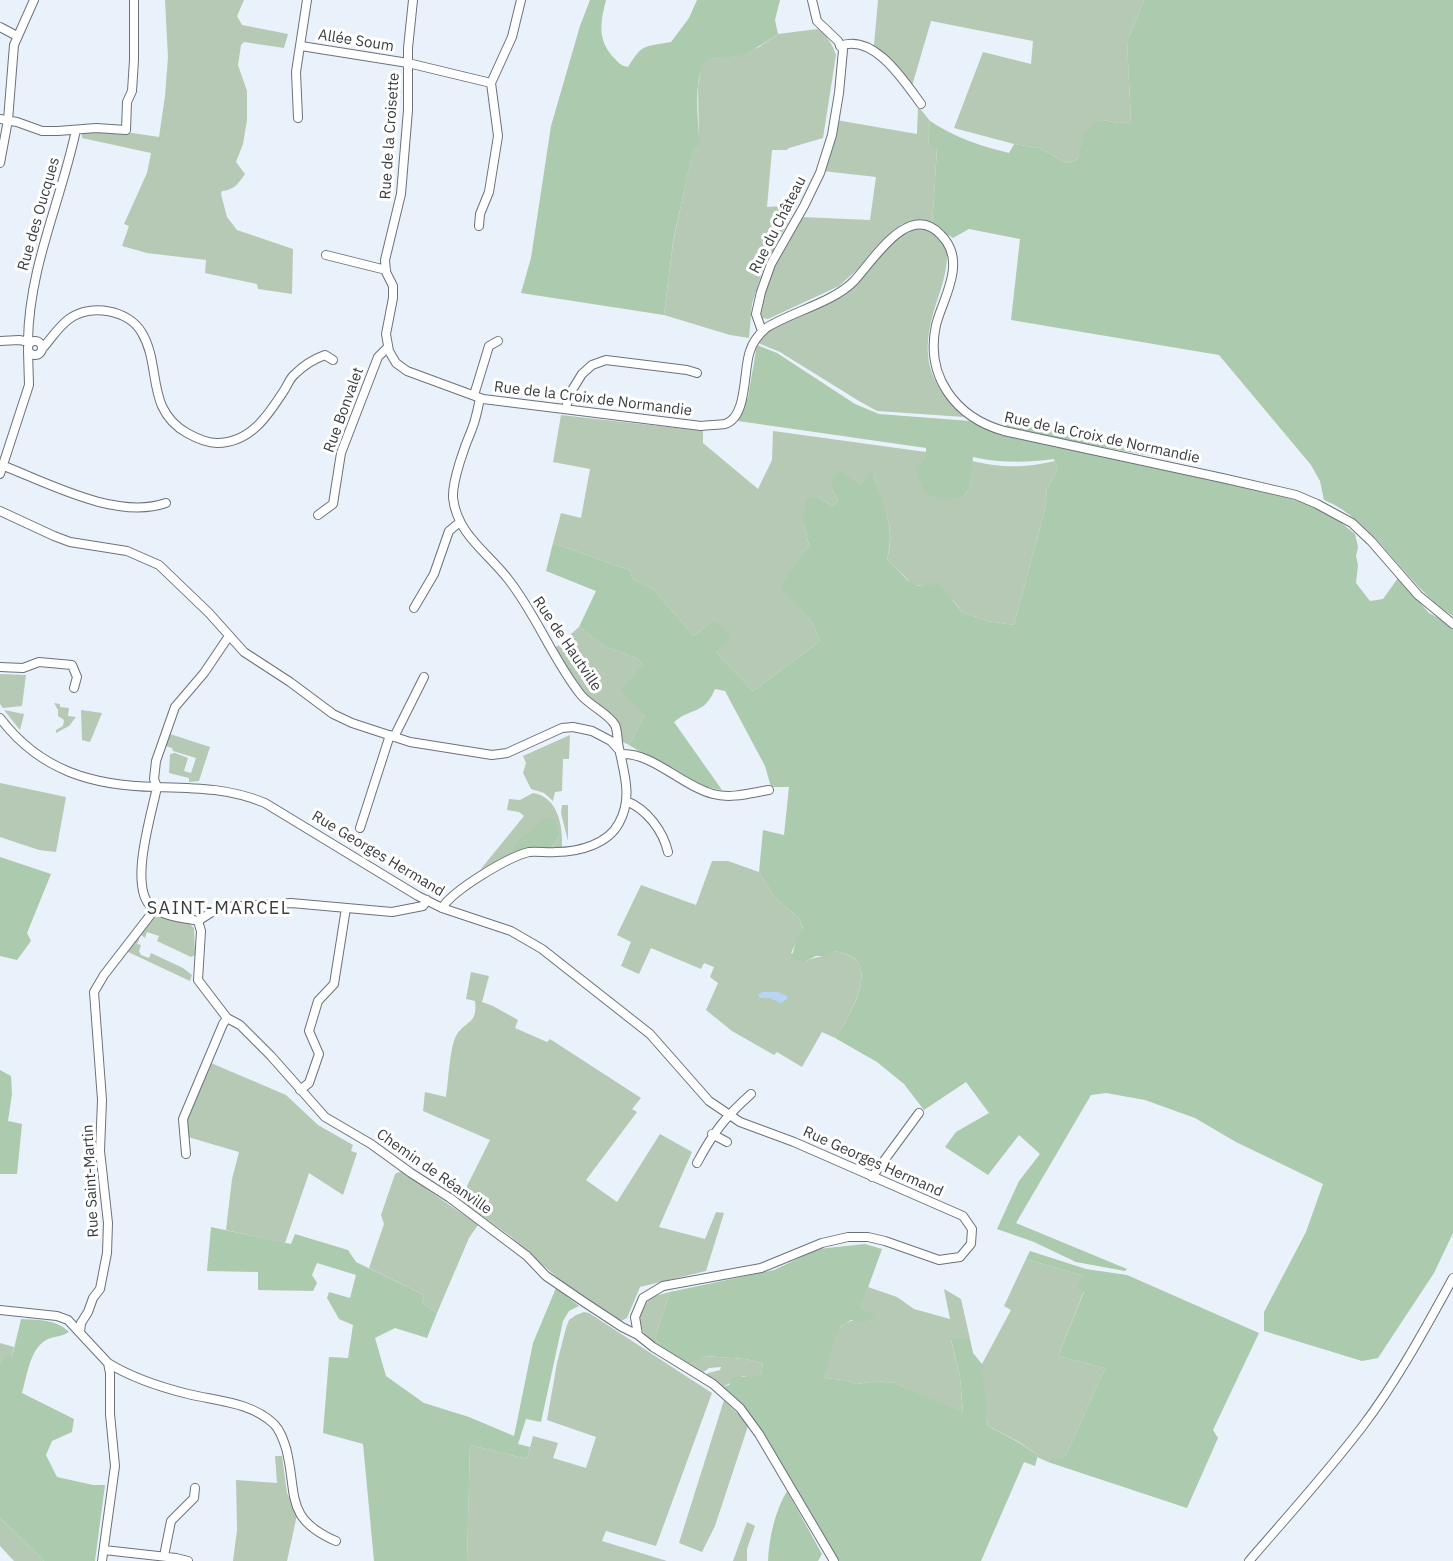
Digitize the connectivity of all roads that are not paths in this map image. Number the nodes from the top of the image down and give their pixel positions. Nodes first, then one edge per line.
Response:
1 (34, 0) edge
2 (134, 0) edge
3 (307, 0) edge
4 (413, 0) edge
5 (521, 0) edge
6 (812, 0) edge
7 (0, 27) edge
8 (17, 36) junction
9 (301, 46) junction
10 (840, 46) junction
11 (408, 63) junction
12 (491, 83) junction
13 (921, 104) dead end
14 (298, 118) dead end
15 (4, 120) edge
16 (76, 130) junction
17 (0, 163) edge
18 (479, 226) dead end
19 (326, 255) dead end
20 (386, 270) junction
21 (762, 331) junction
22 (0, 341) edge
23 (498, 341) dead end
24 (388, 346) junction
25 (34, 347) junction
26 (333, 360) dead end
27 (697, 374) dead end
28 (477, 397) junction
29 (566, 409) junction
30 (2, 470) edge
31 (166, 503) dead end
32 (0, 511) edge
33 (318, 515) dead end
34 (460, 522) junction
35 (414, 608) dead end
36 (1453, 624) edge
37 (229, 636) junction
38 (0, 667) edge
39 (424, 677) dead end
40 (74, 688) dead end
41 (0, 719) edge
42 (0, 731) edge
43 (392, 736) junction
44 (17, 737) junction
45 (620, 752) junction
46 (157, 787) junction
47 (768, 790) dead end
48 (626, 801) junction
49 (360, 828) dead end
50 (668, 852) dead end
51 (427, 900) junction
52 (346, 908) junction
53 (442, 908) junction
54 (154, 909) junction
55 (198, 921) junction
56 (227, 1018) junction
57 (300, 1090) junction
58 (751, 1094) dead end
59 (918, 1113) dead end
60 (728, 1114) junction
61 (712, 1134) junction
62 (727, 1142) dead end
63 (186, 1154) dead end
64 (697, 1163) dead end
65 (872, 1177) junction
66 (1453, 1278) edge
67 (0, 1310) edge
68 (88, 1312) junction
69 (57, 1316) junction
70 (80, 1333) junction
71 (638, 1335) junction
72 (108, 1363) junction
73 (195, 1488) dead end
74 (336, 1541) dead end
75 (104, 1550) junction
76 (164, 1556) junction
77 (102, 1561) edge
78 (188, 1561) edge
79 (834, 1561) edge
80 (1249, 1561) edge

1 - 8 street
2 - 16 street
3 - 9 street
4 - 11 street, Rue de la Croisette
5 - 12 street
6 - 10 street
7 - 8 street
8 - 15 street
9 - 11 street, Allée Soum
9 - 14 street
10 - 13 street
10 - 21 street, Rue du Château
11 - 12 street, Allée Soum
11 - 20 street, Rue de la Croisette
12 - 18 street
15 - 16 street
15 - 17 street
16 - 25 street, Rue des Oucques
19 - 20 street
20 - 24 street, Rue de la Croisette
21 - 29 street, Rue de la Croix de Normandie
21 - 36 street, Rue de la Croix de Normandie
22 - 25 street
23 - 28 street, Rue de Hautville
24 - 28 street
24 - 33 street, Rue Bonvalet
25 - 26 street
25 - 30 street, Rue des Oucques
27 - 29 street
28 - 29 street, Rue de la Croix de Normandie
28 - 34 street, Rue de Hautville
30 - 31 street
32 - 37 street
34 - 35 street
34 - 45 street, Rue de Hautville
37 - 43 street
37 - 46 street
38 - 40 street
39 - 43 street
41 - 44 street, Rue Georges Hermand
42 - 44 street
43 - 45 street
43 - 49 street
44 - 46 street, Rue Georges Hermand
45 - 47 street
45 - 48 street, Rue de Hautville
46 - 51 street, Rue Georges Hermand
46 - 54 street
48 - 50 street
48 - 53 street, Rue de Hautville
51 - 52 street
51 - 53 street, Rue Georges Hermand
52 - 55 street
52 - 57 street
53 - 60 street, Rue Georges Hermand
54 - 55 street
54 - 68 street, Rue Saint-Martin
55 - 56 street, Chemin de Réanville
56 - 57 street, Chemin de Réanville
56 - 63 street
57 - 71 street, Chemin de Réanville
58 - 60 street
59 - 65 street
60 - 61 street
60 - 65 street, Rue Georges Hermand
61 - 62 street
61 - 64 street
65 - 71 street, Rue Georges Hermand
66 - 80 street
67 - 69 street
68 - 69 street
68 - 70 street, Rue Saint-Martin
69 - 70 street
70 - 72 street
71 - 79 street
72 - 74 street
72 - 75 street
73 - 76 street
75 - 76 street
75 - 77 street
76 - 78 street

